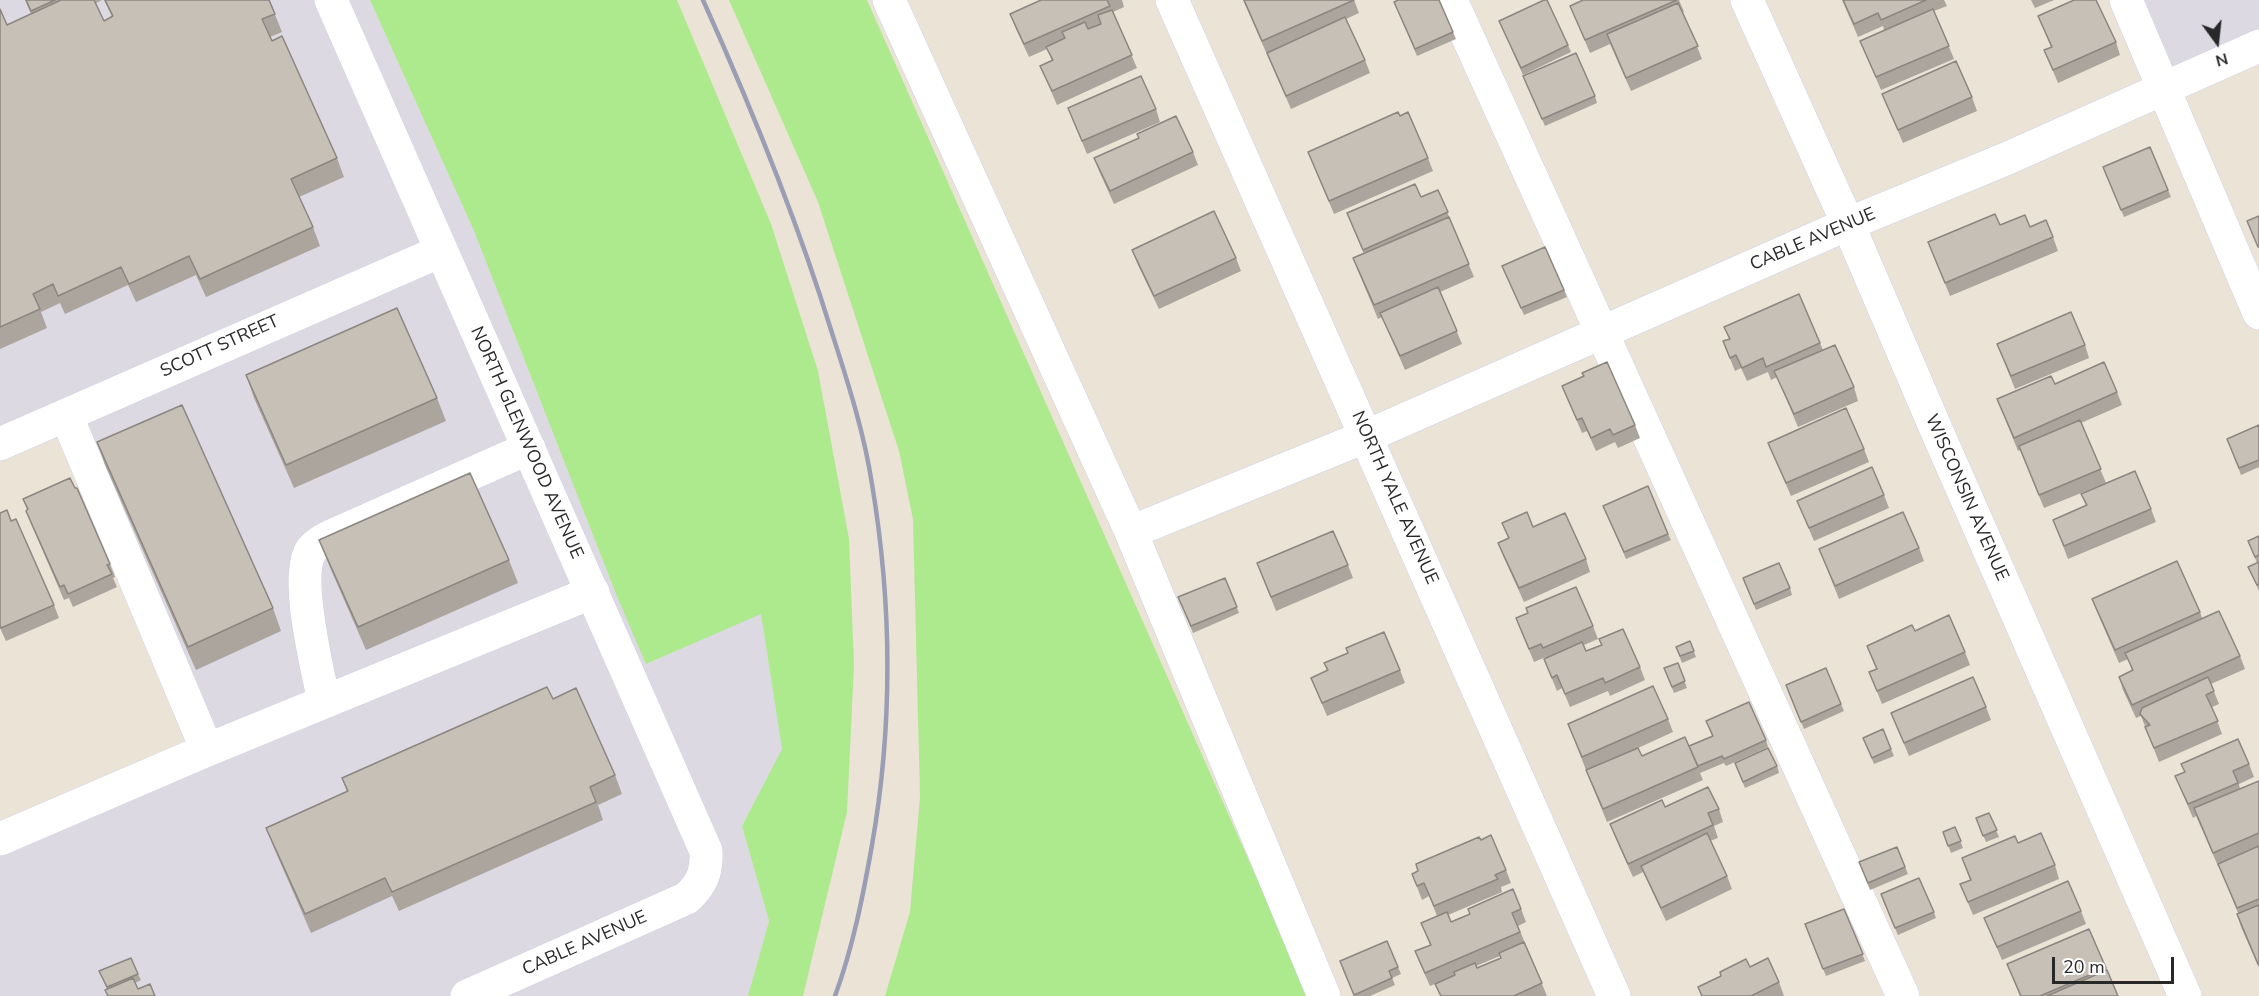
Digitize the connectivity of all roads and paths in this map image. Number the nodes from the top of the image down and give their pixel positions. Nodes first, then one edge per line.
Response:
1 (331, 0) edge
2 (889, 0) edge
3 (1172, 0) edge
4 (1451, 0) edge
5 (1747, 0) edge
6 (2126, 0) edge
7 (2259, 46) edge
8 (2165, 88) junction
9 (1848, 224) junction
10 (441, 251) junction
11 (2259, 313) edge
12 (1601, 333) junction
13 (66, 415) junction
14 (1367, 436) junction
15 (0, 444) edge
16 (529, 448) junction
17 (1131, 532) junction
18 (593, 592) junction
19 (324, 702) junction
20 (207, 750) junction
21 (0, 839) edge
22 (699, 887) joint
23 (467, 996) edge
24 (1324, 996) edge
25 (1614, 996) edge
26 (1903, 996) edge
27 (2185, 996) edge

1 - 10 street, NORTH GLENWOOD AVENUE
2 - 17 street
3 - 14 street, NORTH YALE AVENUE
4 - 12 street
5 - 9 street, WISCONSIN AVENUE
6 - 8 street
7 - 8 street, CABLE AVENUE
8 - 9 street, CABLE AVENUE
8 - 11 street
9 - 12 street, CABLE AVENUE
9 - 27 street, WISCONSIN AVENUE
10 - 13 street, SCOTT STREET
10 - 16 street, NORTH GLENWOOD AVENUE
12 - 14 street, CABLE AVENUE
12 - 26 street
13 - 15 street, SCOTT STREET
13 - 20 street
14 - 17 street, CABLE AVENUE
14 - 25 street, NORTH YALE AVENUE
16 - 18 street, NORTH GLENWOOD AVENUE
16 - 19 street
17 - 24 street
18 - 19 street
18 - 22 street, NORTH GLENWOOD AVENUE
19 - 20 street
20 - 21 street
22 - 23 street, CABLE AVENUE

